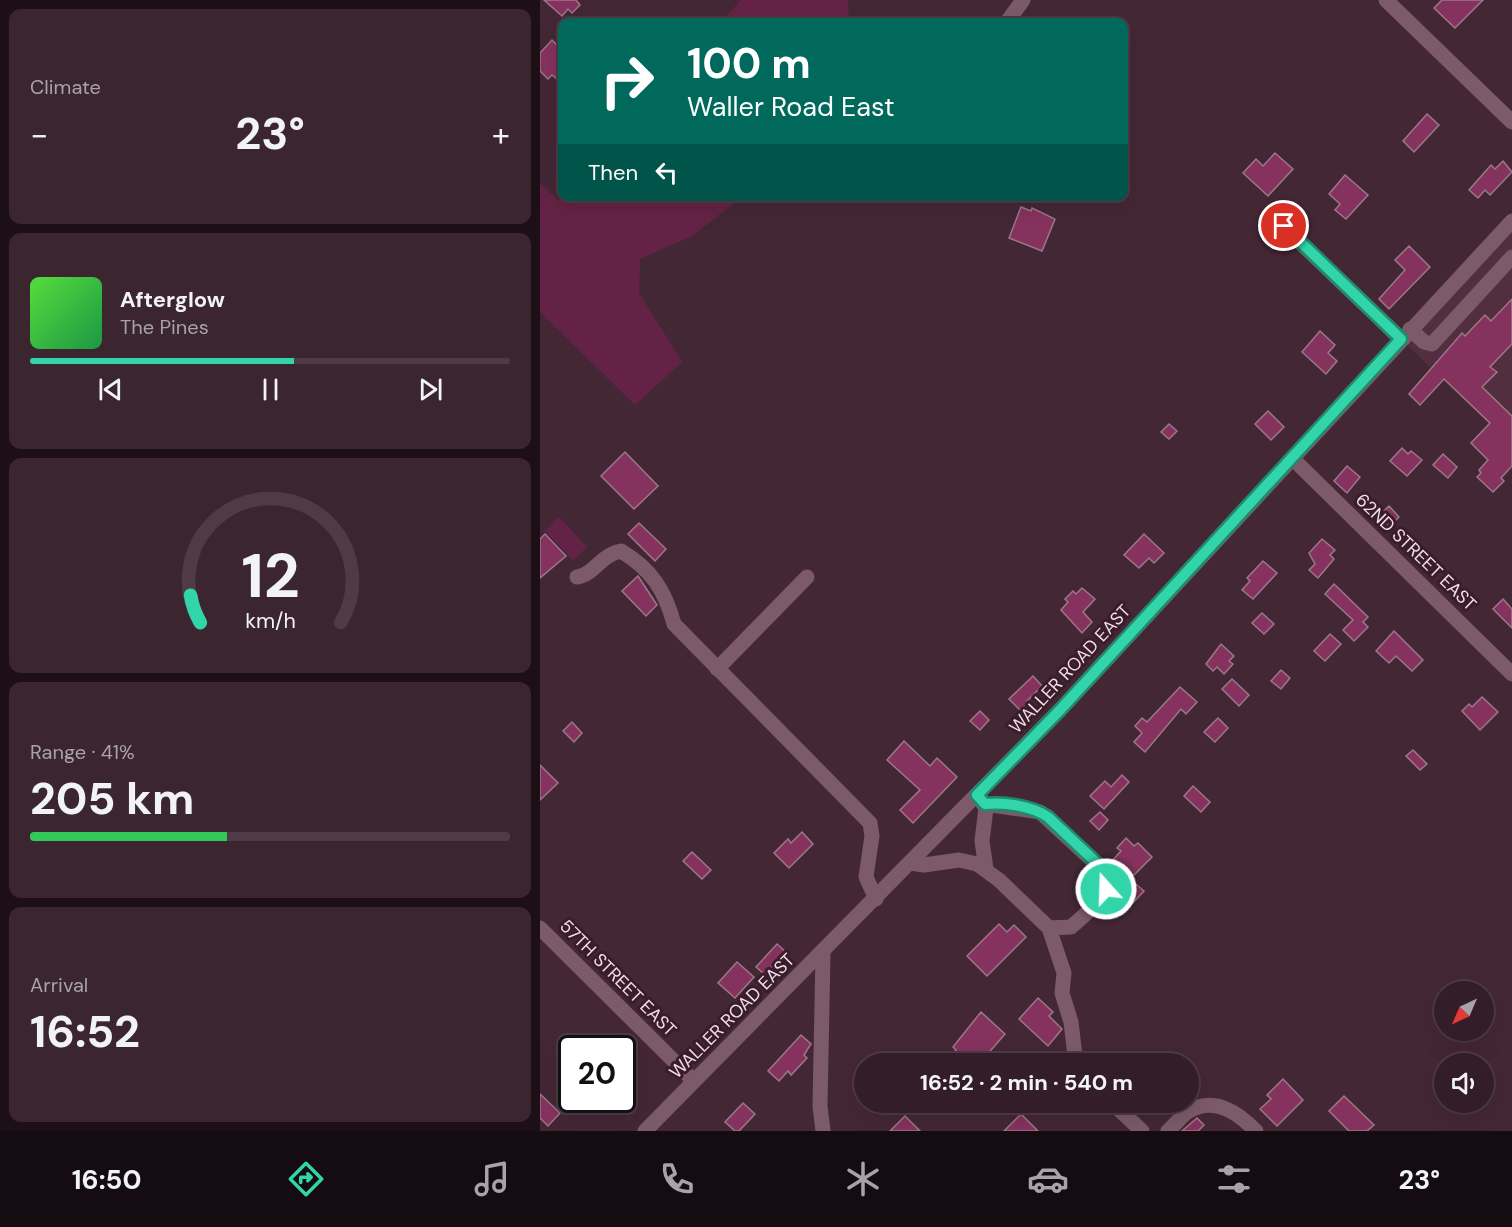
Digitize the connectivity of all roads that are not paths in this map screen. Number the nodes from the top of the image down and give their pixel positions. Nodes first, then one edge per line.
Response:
1 (1023, 0) edge
2 (1386, 0) edge
3 (1010, 18) edge
4 (1512, 122) edge
5 (1512, 221) edge
6 (1284, 226) dead end
7 (1483, 251) junction
8 (1512, 258) edge
9 (1501, 269) junction
10 (1405, 334) junction
11 (1292, 458) junction
12 (577, 577) dead end
13 (807, 577) dead end
14 (717, 669) junction
15 (1512, 674) edge
16 (981, 800) junction
17 (911, 863) junction
18 (986, 869) junction
19 (876, 899) junction
20 (540, 928) edge
21 (1049, 928) junction
22 (822, 953) junction
23 (1075, 1053) edge
24 (694, 1081) junction
25 (1123, 1113) edge
26 (645, 1131) edge
27 (824, 1131) edge
28 (1142, 1131) edge
29 (1168, 1131) edge
30 (1256, 1131) edge

1 - 3 street
2 - 4 street
5 - 7 street, WALLER ROAD EAST
6 - 10 street
7 - 9 street
7 - 10 street, WALLER ROAD EAST
8 - 9 street
9 - 10 street
10 - 11 street, WALLER ROAD EAST
11 - 15 street, 62ND STREET EAST
11 - 16 street, WALLER ROAD EAST
12 - 14 street
13 - 14 street
14 - 19 street
16 - 17 street, WALLER ROAD EAST
16 - 18 street
16 - 21 street
17 - 18 street
17 - 19 street, WALLER ROAD EAST
18 - 21 street
19 - 22 street, WALLER ROAD EAST
20 - 24 street, 57TH STREET EAST
21 - 23 street
22 - 24 street, WALLER ROAD EAST
22 - 27 street
24 - 26 street, WALLER ROAD EAST
25 - 28 street
29 - 30 street

